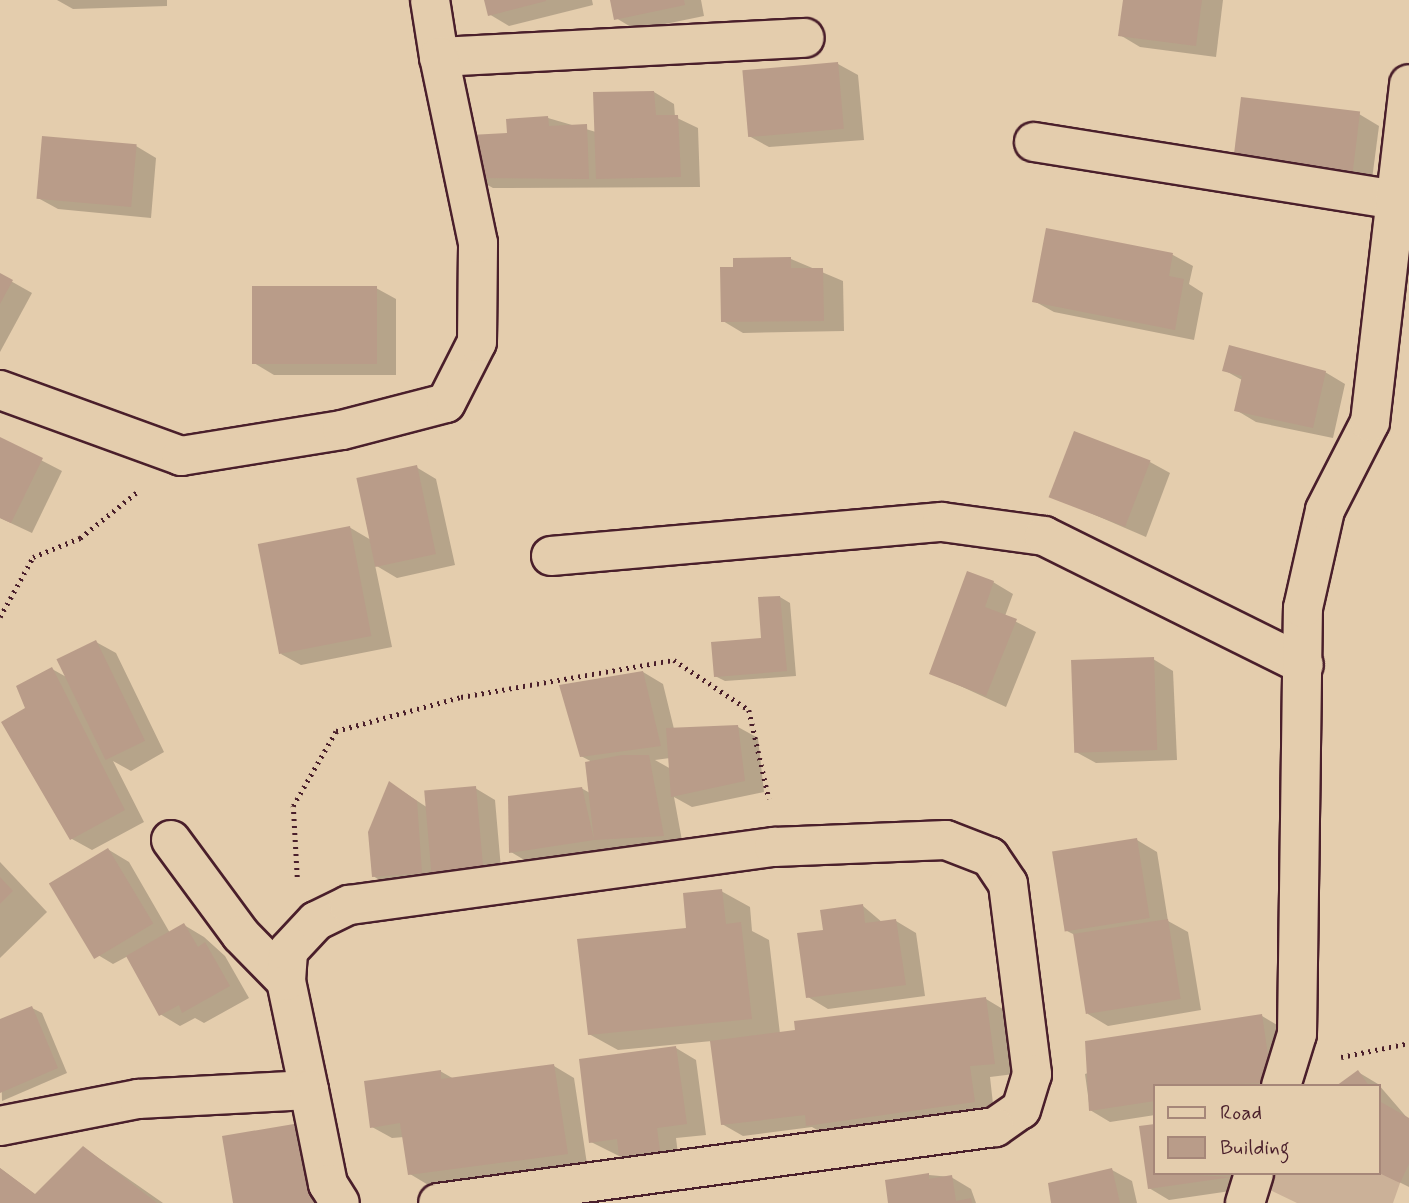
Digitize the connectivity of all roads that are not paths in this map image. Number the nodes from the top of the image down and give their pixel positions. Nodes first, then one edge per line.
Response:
1 (430, 0) edge
2 (805, 38) dead end
3 (439, 57) junction
4 (1409, 84) edge
5 (1034, 142) dead end
6 (1396, 200) junction
7 (0, 390) edge
8 (551, 556) dead end
9 (1304, 665) junction
10 (171, 840) dead end
11 (287, 966) junction
12 (1282, 1084) edge
13 (310, 1090) junction
14 (0, 1126) edge
15 (1253, 1175) edge
16 (340, 1203) edge
17 (438, 1203) edge
18 (1245, 1203) edge

1 - 3 street
2 - 3 street
3 - 7 street
4 - 6 street
5 - 6 street
6 - 9 street
8 - 9 street
9 - 12 street
10 - 11 street
11 - 13 street
11 - 17 street
13 - 14 street
13 - 16 street
15 - 18 street

